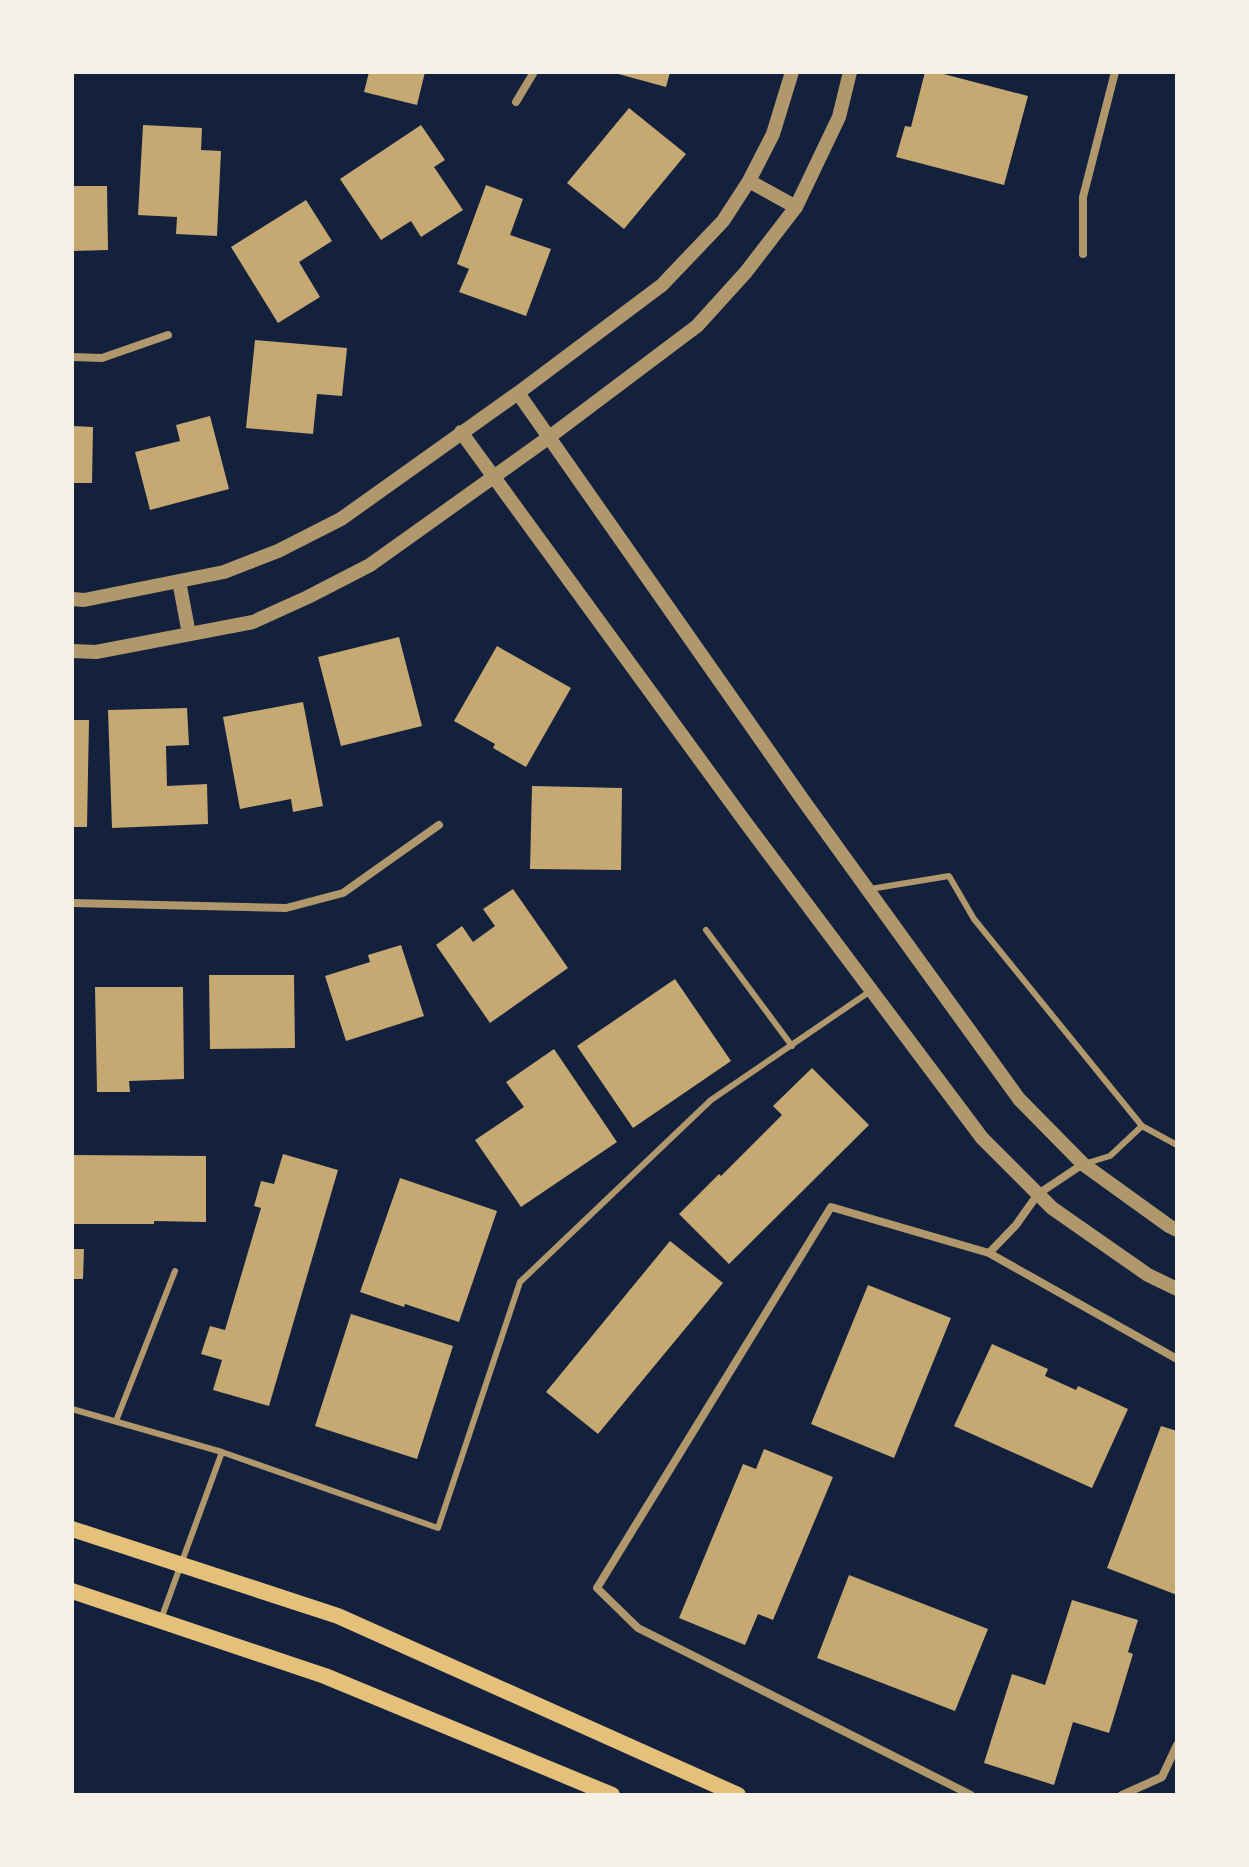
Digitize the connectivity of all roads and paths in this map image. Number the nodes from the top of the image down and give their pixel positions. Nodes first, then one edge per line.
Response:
1 (534, 72) edge
2 (792, 72) edge
3 (850, 72) edge
4 (1115, 72) edge
5 (516, 102) dead end
6 (749, 181) junction
7 (796, 207) junction
8 (1083, 254) dead end
9 (168, 335) dead end
10 (72, 357) edge
11 (518, 393) junction
12 (461, 432) junction
13 (548, 438) junction
14 (493, 477) junction
15 (179, 581) junction
16 (72, 599) edge
17 (189, 634) junction
18 (72, 651) edge
19 (439, 825) dead end
20 (867, 889) junction
21 (72, 903) edge
22 (706, 930) dead end
23 (872, 990) junction
24 (792, 1046) junction
25 (1142, 1126) junction
26 (1177, 1145) edge
27 (1083, 1164) junction
28 (1038, 1194) junction
29 (1177, 1230) edge
30 (989, 1253) junction
31 (175, 1271) dead end
32 (1177, 1289) edge
33 (1177, 1359) edge
34 (72, 1409) edge
35 (116, 1421) junction
36 (222, 1452) junction
37 (72, 1529) edge
38 (182, 1564) junction
39 (72, 1591) edge
40 (161, 1621) junction
41 (1177, 1745) edge
42 (612, 1795) edge
43 (738, 1795) edge
44 (971, 1795) edge
45 (1122, 1795) edge

1 - 5 street
2 - 6 street
3 - 7 street
4 - 8 street
6 - 7 street
6 - 11 street
7 - 13 street
9 - 10 street
11 - 12 street
11 - 13 street
12 - 14 street
12 - 15 street
13 - 14 street
13 - 20 street
14 - 17 street
14 - 23 street
15 - 16 street
15 - 17 street
17 - 18 street
19 - 21 street
20 - 25 lane
20 - 27 street
22 - 24 lane
23 - 24 lane
23 - 28 street
24 - 36 lane
25 - 26 lane
25 - 27 lane
27 - 28 street
27 - 29 street
28 - 30 street
28 - 32 street
30 - 33 street
30 - 44 street
31 - 35 lane
34 - 35 lane
35 - 36 lane
36 - 38 lane
37 - 38 main road
38 - 40 lane
38 - 43 main road
39 - 40 main road
40 - 42 main road
41 - 45 street

